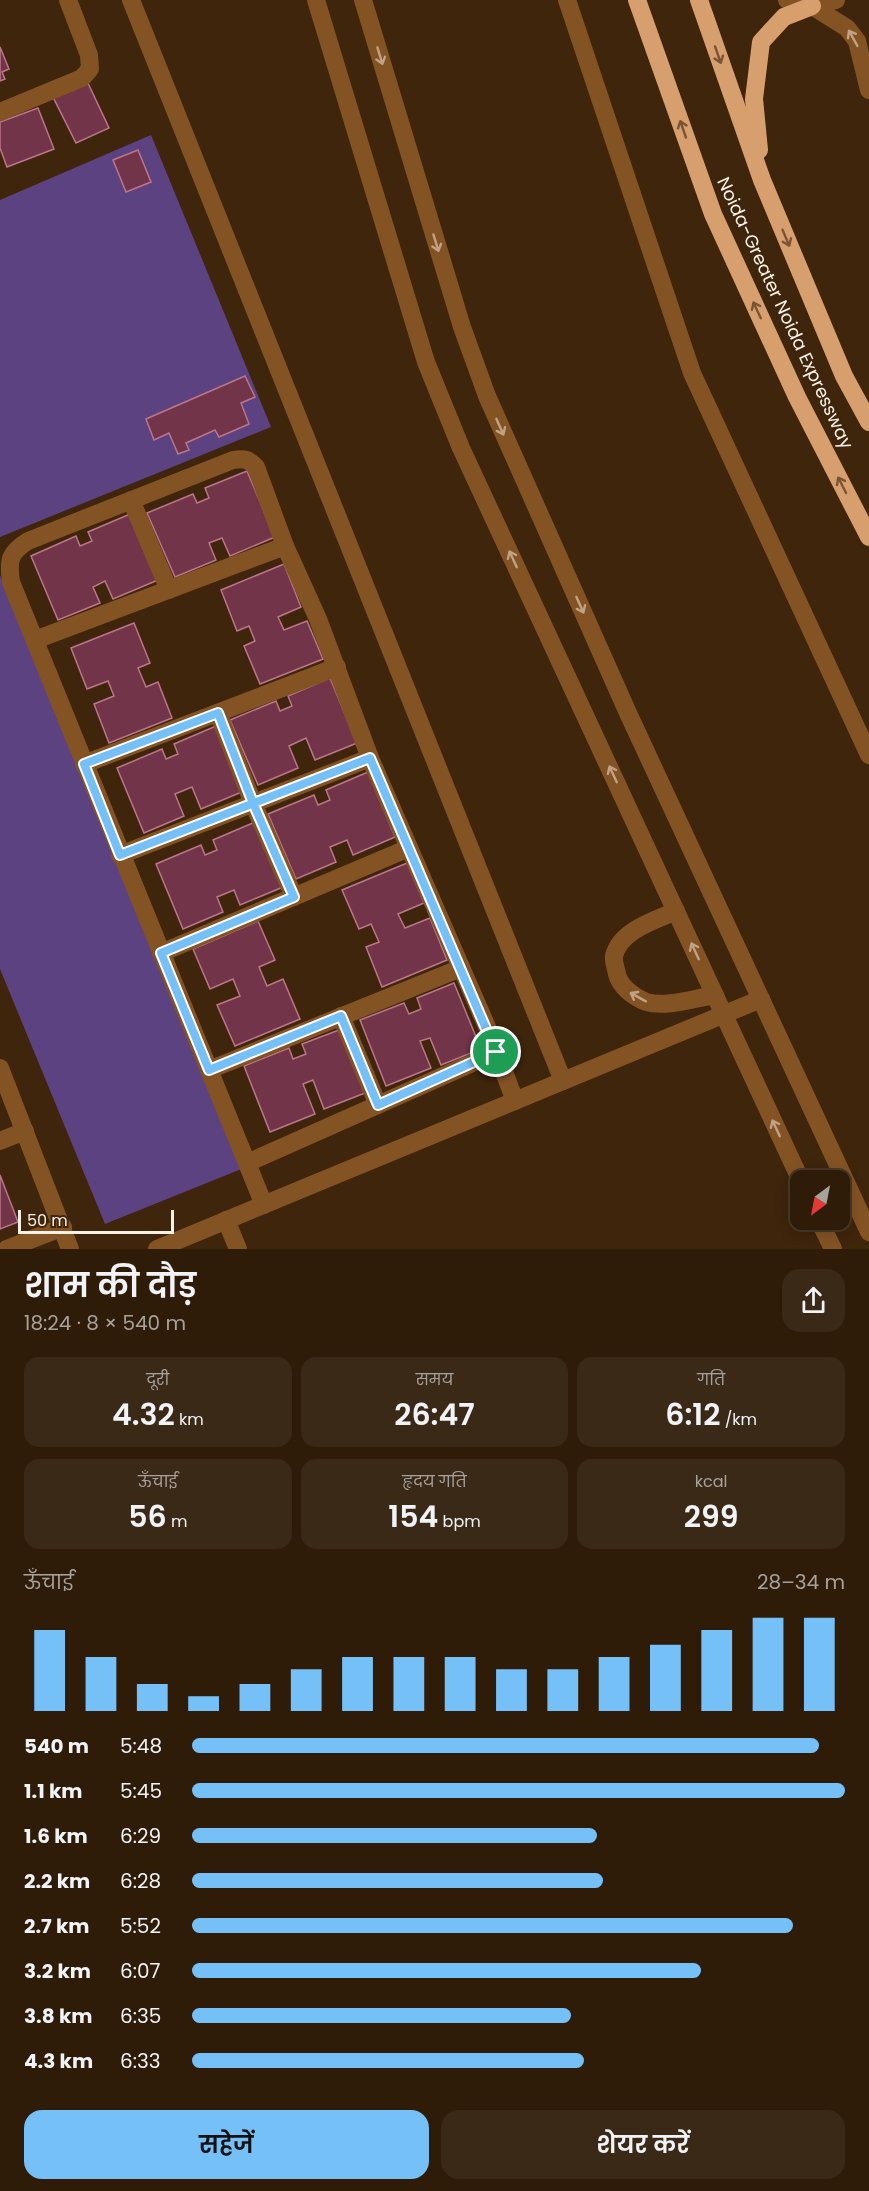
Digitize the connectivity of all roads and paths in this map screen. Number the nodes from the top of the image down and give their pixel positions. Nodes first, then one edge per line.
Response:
1 (68, 0) edge
2 (131, 0) edge
3 (316, 0) edge
4 (363, 0) edge
5 (567, 0) edge
6 (637, 0) edge
7 (699, 0) edge
8 (787, 0) edge
9 (836, 0) edge
10 (812, 6) junction
11 (869, 90) edge
12 (0, 112) edge
13 (762, 180) junction
14 (869, 422) edge
15 (131, 500) junction
16 (869, 537) edge
17 (285, 546) junction
18 (168, 590) junction
19 (35, 640) junction
20 (337, 667) junction
21 (218, 713) junction
22 (869, 755) edge
23 (370, 758) junction
24 (84, 764) junction
25 (253, 803) junction
26 (410, 848) junction
27 (120, 855) junction
28 (294, 897) junction
29 (676, 911) junction
30 (161, 953) junction
31 (461, 968) junction
32 (715, 995) junction
33 (761, 999) junction
34 (724, 1014) junction
35 (341, 1016) junction
36 (496, 1052) junction
37 (0, 1068) edge
38 (209, 1070) junction
39 (563, 1081) junction
40 (515, 1101) junction
41 (378, 1105) junction
42 (25, 1131) junction
43 (0, 1141) edge
44 (247, 1163) junction
45 (796, 1170) edge
46 (264, 1205) junction
47 (226, 1220) junction
48 (63, 1227) junction
49 (823, 1230) edge
50 (869, 1232) edge
51 (7, 1249) edge
52 (70, 1249) edge
53 (157, 1249) edge
54 (238, 1249) edge
55 (832, 1249) edge

1 - 12 street
2 - 39 street
29 -> 3 street
4 -> 33 street
5 - 22 street
16 -> 6 highway, Noida-Greater Noida Expressway
7 -> 13 highway, Noida-Greater Noida Expressway
8 - 10 street
9 - 10 street
11 -> 10 street
10 - 13 highway
13 -> 14 highway, Noida-Greater Noida Expressway
15 - 17 street
15 - 18 street
15 - 19 street
17 - 18 street
17 - 20 street
18 - 19 street
19 - 24 street
20 - 21 street
20 - 23 street
21 - 24 street
21 - 25 street
23 - 25 street
23 - 26 street
24 - 27 street
25 - 27 street
25 - 28 street
26 - 28 street
26 - 31 street
27 - 30 street
28 - 30 street
32 -> 29 street
32 -> 29 street
30 - 38 street
31 - 35 street
31 - 36 street
32 - 34 street
33 - 34 street
33 - 50 street
34 - 39 street
45 -> 34 street
35 - 38 street
35 - 41 street
36 - 40 street
36 - 41 street
37 - 42 street
38 - 44 street
39 - 40 street
40 - 46 street
41 - 44 street
42 - 43 street
42 - 48 street
44 - 46 street
46 - 47 street
47 - 53 street
47 - 54 street
48 - 51 street
48 - 52 street
49 - 55 street

